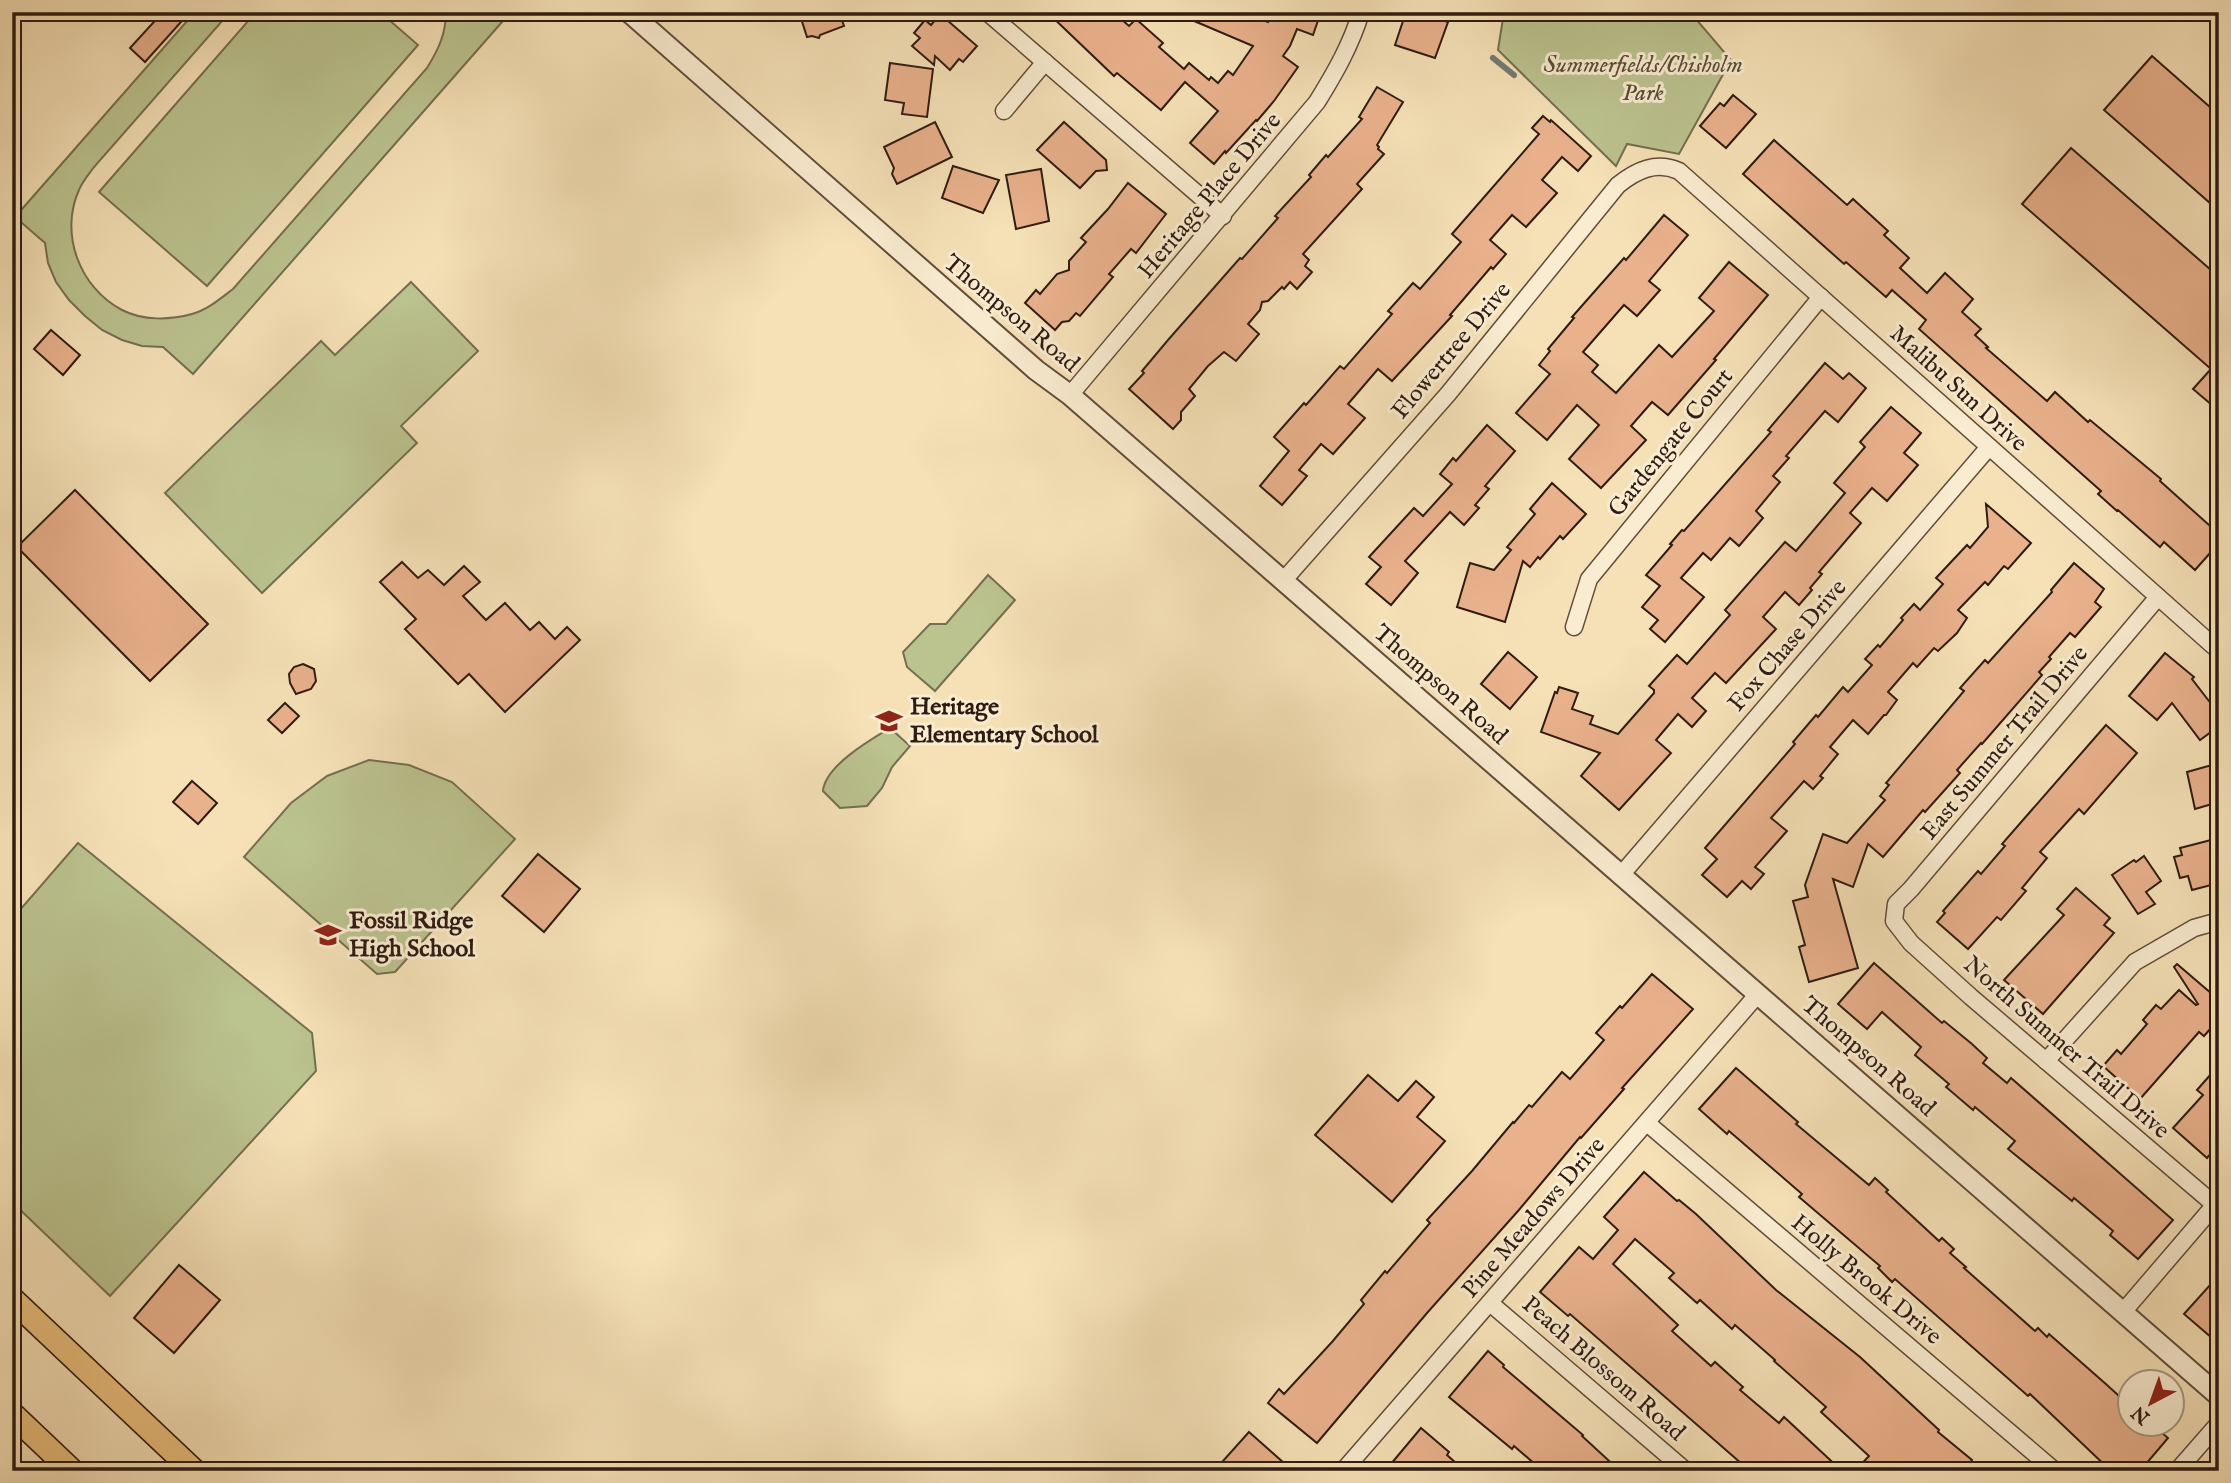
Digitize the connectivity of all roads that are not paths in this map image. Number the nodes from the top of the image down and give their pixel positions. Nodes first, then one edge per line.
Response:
1 (629, 12) edge
2 (987, 12) edge
3 (1361, 12) edge
4 (1045, 62) junction
5 (1004, 111) dead end
6 (1663, 166) joint
7 (1223, 216) junction
8 (1821, 297) junction
9 (1070, 396) junction
10 (1989, 447) junction
11 (1283, 581) junction
12 (2158, 597) junction
13 (1574, 626) dead end
14 (2219, 651) edge
15 (1621, 875) junction
16 (1894, 920) joint
17 (2219, 921) edge
18 (1758, 994) junction
19 (2046, 1060) junction
20 (1647, 1123) junction
21 (2217, 1203) edge
22 (12, 1299) edge
23 (1490, 1303) junction
24 (2123, 1312) junction
25 (2219, 1396) edge
26 (12, 1414) edge
27 (2219, 1423) edge
28 (72, 1471) edge
29 (194, 1471) edge
30 (1343, 1471) edge
31 (1686, 1471) edge
32 (2054, 1471) edge
33 (2177, 1471) edge

1 - 9 street, Thompson Road
2 - 4 street
3 - 7 street, Heritage Place Drive
4 - 5 street
4 - 7 street
6 - 8 street, Malibu Sun Drive
6 - 11 street, Flowertree Drive
7 - 9 street, Heritage Place Drive
8 - 10 street, Malibu Sun Drive
8 - 13 street, Gardengate Court
9 - 11 street, Thompson Road
10 - 12 street, Malibu Sun Drive
10 - 15 street, Fox Chase Drive
11 - 15 street, Thompson Road
12 - 14 street, Malibu Sun Drive
12 - 16 street, East Summer Trail Drive
15 - 18 street, Thompson Road
16 - 19 street, North Summer Trail Drive
17 - 19 street
18 - 20 street, Pine Meadows Drive
18 - 24 street, Thompson Road
19 - 21 street, North Summer Trail Drive
20 - 23 street, Pine Meadows Drive
20 - 32 street, Holly Brook Drive
21 - 24 street
22 - 29 main road
23 - 30 street, Pine Meadows Drive
23 - 31 street, Peach Blossom Road
24 - 25 street, Thompson Road
26 - 28 main road
27 - 33 street

